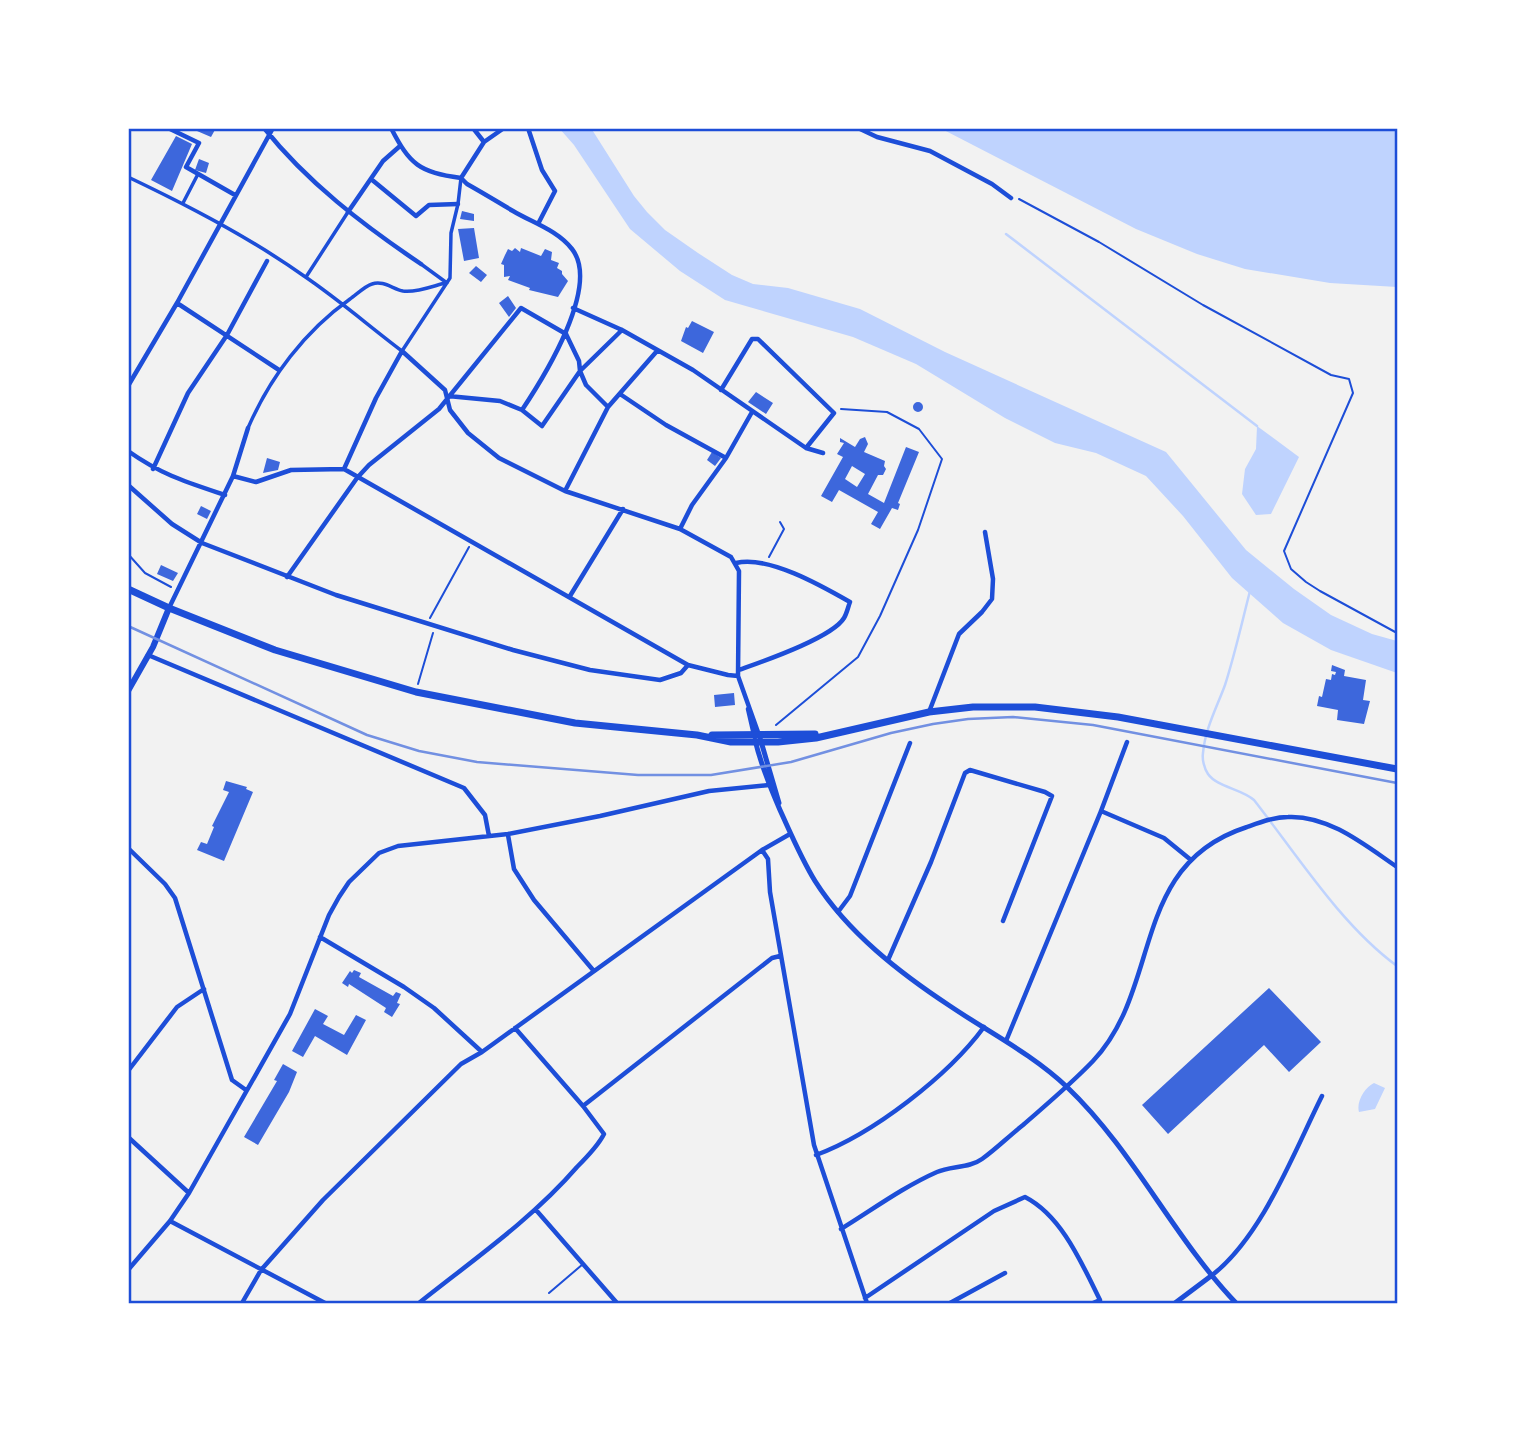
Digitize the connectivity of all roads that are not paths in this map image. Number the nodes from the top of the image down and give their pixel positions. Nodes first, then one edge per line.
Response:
1 (168, 128) edge
2 (264, 128) edge
3 (273, 128) edge
4 (391, 128) edge
5 (473, 128) edge
6 (504, 128) edge
7 (528, 128) edge
8 (858, 128) edge
9 (269, 134) junction
10 (484, 142) junction
11 (400, 146) junction
12 (198, 174) junction
13 (128, 177) edge
14 (461, 178) junction
15 (371, 179) junction
16 (234, 195) junction
17 (1011, 198) road end
18 (182, 204) junction
19 (458, 204) junction
20 (348, 212) junction
21 (220, 223) junction
22 (538, 223) junction
23 (272, 254) junction
24 (267, 261) joint
25 (421, 264) joint
26 (306, 277) junction
27 (447, 283) junction
28 (177, 303) junction
29 (342, 305) junction
30 (573, 308) junction
31 (622, 330) junction
32 (566, 334) junction
33 (227, 335) junction
34 (402, 351) junction
35 (657, 351) junction
36 (279, 370) junction
37 (580, 371) junction
38 (128, 386) edge
39 (721, 390) junction
40 (620, 394) junction
41 (448, 396) junction
42 (608, 407) junction
43 (522, 410) junction
44 (752, 412) junction
45 (248, 428) joint
46 (806, 448) junction
47 (128, 450) edge
48 (823, 453) dead end
49 (726, 458) junction
50 (153, 469) junction
51 (344, 470) junction
52 (233, 477) junction
53 (356, 478) junction
54 (128, 485) edge
55 (565, 491) junction
56 (225, 495) junction
57 (623, 509) junction
58 (680, 528) junction
59 (985, 532) dead end
60 (202, 542) junction
61 (736, 564) junction
62 (287, 577) junction
63 (128, 589) edge
64 (570, 596) junction
65 (169, 608) junction
66 (148, 655) junction
67 (688, 665) junction
68 (738, 673) junction
69 (128, 691) edge
70 (929, 712) junction
71 (757, 739) junction
72 (1127, 741) dead end
73 (910, 743) dead end
74 (1397, 769) edge
75 (769, 785) junction
76 (780, 809) junction
77 (1101, 811) junction
78 (508, 834) junction
79 (790, 834) junction
80 (489, 836) junction
81 (128, 848) edge
82 (762, 850) junction
83 (1191, 860) junction
84 (1397, 867) edge
85 (838, 912) junction
86 (1003, 921) dead end
87 (320, 937) junction
88 (780, 956) junction
89 (888, 960) junction
90 (593, 970) junction
91 (204, 989) junction
92 (984, 1027) junction
93 (514, 1028) junction
94 (1006, 1041) junction
95 (482, 1052) junction
96 (128, 1071) edge
97 (1067, 1087) junction
98 (246, 1090) junction
99 (1322, 1096) dead end
100 (583, 1106) junction
101 (128, 1138) edge
102 (816, 1155) junction
103 (189, 1193) junction
104 (536, 1210) junction
105 (170, 1221) junction
106 (841, 1229) junction
107 (583, 1264) junction
108 (128, 1270) edge
109 (261, 1270) junction
110 (1005, 1273) dead end
111 (1210, 1276) junction
112 (549, 1293) dead end
113 (866, 1301) edge
114 (242, 1303) edge
115 (325, 1303) edge
116 (419, 1303) edge
117 (617, 1303) edge
118 (950, 1303) edge
119 (1093, 1303) edge
120 (1175, 1303) edge
121 (1236, 1303) edge

1 - 12 street
2 - 9 street
3 - 9 street
4 - 11 street
5 - 10 street
6 - 10 street
7 - 22 street
8 - 17 street
9 - 16 street
9 - 20 street
10 - 14 street
11 - 14 street
11 - 15 street
12 - 16 street
12 - 18 street
13 - 18 street
14 - 19 street
14 - 22 street
15 - 19 street
15 - 20 street
16 - 21 street
18 - 21 street
19 - 27 street
20 - 25 street
20 - 26 street
21 - 23 street
21 - 28 street
22 - 30 street
23 - 24 street
23 - 26 street
24 - 33 street
25 - 27 street
26 - 29 street
27 - 29 street
27 - 34 street
28 - 33 street
28 - 38 street
29 - 34 street
29 - 36 street
30 - 31 street
30 - 32 street
31 - 35 street
31 - 37 street
32 - 37 street
32 - 41 street
32 - 43 street
33 - 36 street
33 - 50 street
34 - 41 street
34 - 51 street
35 - 39 street
35 - 40 street
36 - 45 street
37 - 42 street
37 - 43 street
39 - 44 street
39 - 46 street
40 - 42 street
40 - 49 street
41 - 43 street
41 - 53 street
41 - 55 street
42 - 55 street
44 - 46 street
44 - 49 street
45 - 52 street
46 - 48 street
47 - 50 street
49 - 58 street
50 - 56 street
51 - 52 street
51 - 53 street
52 - 56 street
53 - 62 street
53 - 64 street
54 - 60 street
55 - 57 street
56 - 60 street
57 - 58 street
57 - 64 street
58 - 61 street
59 - 70 street
60 - 62 street
60 - 65 street
61 - 68 street
61 - 68 street
62 - 67 street
63 - 65 main road
64 - 67 street
65 - 66 main road
65 - 71 main road
66 - 69 main road
66 - 80 street
67 - 68 street
68 - 71 street
70 - 71 main road
70 - 74 main road
71 - 75 street
71 - 76 street
72 - 77 street
73 - 85 street
75 - 76 street
75 - 78 street
76 - 79 street
77 - 83 street
77 - 94 street
78 - 80 street
78 - 90 street
79 - 82 street
79 - 85 street
80 - 87 street
81 - 91 street
82 - 88 street
82 - 90 street
83 - 84 street
83 - 97 street
85 - 89 street
86 - 89 street
87 - 95 street
87 - 98 street
88 - 100 street
88 - 102 street
89 - 92 street
90 - 93 street
91 - 96 street
91 - 98 street
92 - 94 street
92 - 102 street
93 - 95 street
93 - 100 street
94 - 97 street
95 - 109 street
97 - 106 street
97 - 111 street
98 - 103 street
99 - 111 street
100 - 104 street
101 - 103 street
102 - 106 street
103 - 105 street
104 - 107 street
104 - 116 street
105 - 108 street
105 - 109 street
106 - 113 street
107 - 112 lane
107 - 117 street
109 - 114 street
109 - 115 street
110 - 118 street
111 - 120 street
111 - 121 street
113 - 119 street

